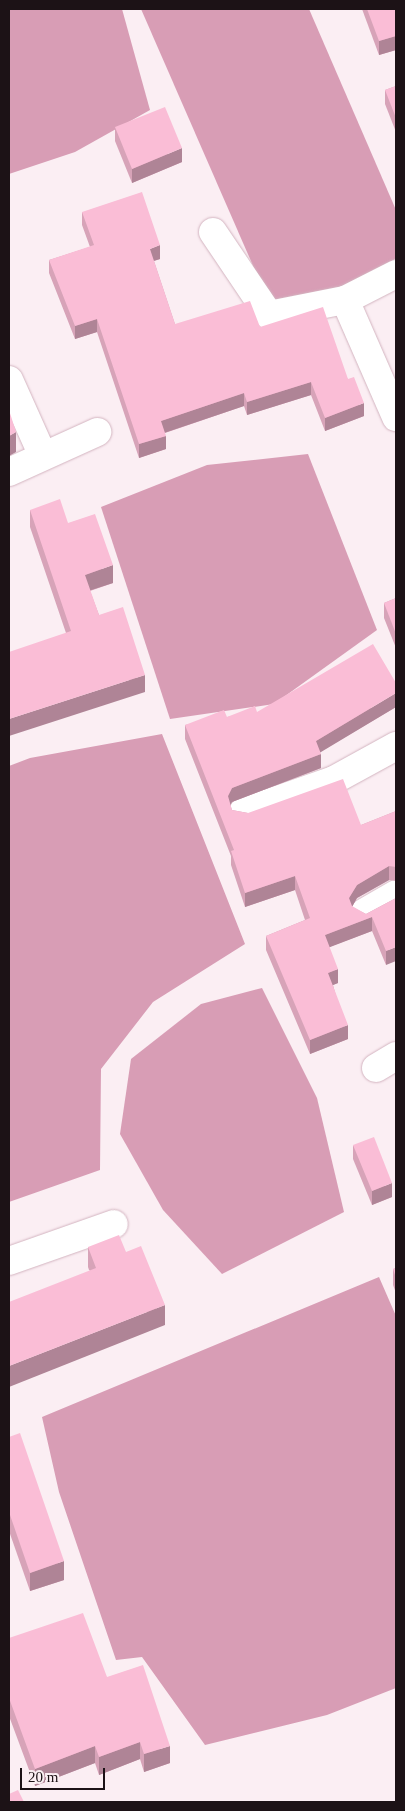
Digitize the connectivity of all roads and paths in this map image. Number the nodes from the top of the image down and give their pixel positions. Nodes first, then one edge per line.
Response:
1 (213, 232) dead end
2 (396, 274) edge
3 (344, 300) junction
4 (9, 380) edge
5 (396, 417) edge
6 (96, 432) dead end
7 (43, 456) junction
8 (9, 472) edge
9 (396, 746) edge
10 (243, 812) edge
11 (396, 894) edge
12 (365, 912) edge
13 (114, 1224) dead end
14 (9, 1261) edge

1 - 3 street
2 - 3 street
3 - 5 street
4 - 7 street
6 - 7 street
7 - 8 street
9 - 10 street
11 - 12 street
13 - 14 street

